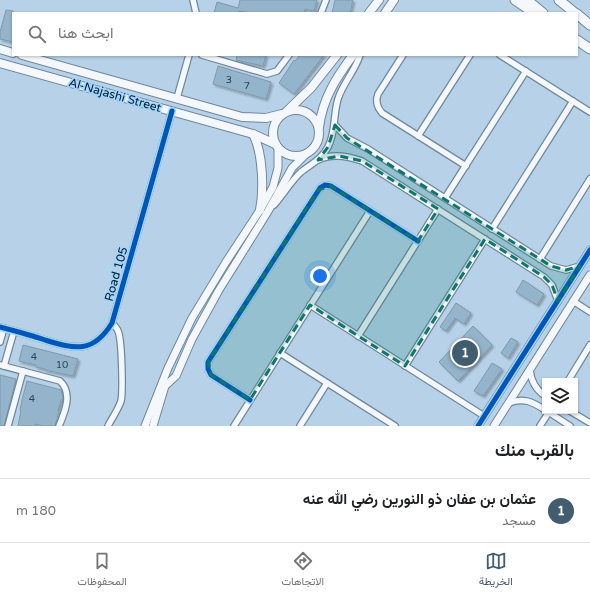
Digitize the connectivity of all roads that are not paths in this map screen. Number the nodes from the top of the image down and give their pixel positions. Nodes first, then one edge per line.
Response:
1 (193, 0) edge
2 (326, 0) edge
3 (379, 0) edge
4 (394, 0) edge
5 (514, 0) edge
6 (527, 0) edge
7 (559, 0) edge
8 (196, 12) edge
9 (321, 12) edge
10 (370, 12) edge
11 (386, 12) edge
12 (532, 12) edge
13 (542, 12) edge
14 (574, 12) edge
15 (578, 16) edge
16 (590, 25) edge
17 (578, 41) edge
18 (0, 49) edge
19 (590, 49) edge
20 (12, 52) edge
21 (26, 56) edge
22 (189, 56) edge
23 (209, 56) edge
24 (288, 56) edge
25 (336, 56) edge
26 (352, 56) edge
27 (360, 56) edge
28 (402, 56) edge
29 (469, 56) edge
30 (502, 56) edge
31 (222, 58) edge
32 (0, 62) edge
33 (526, 72) junction
34 (92, 75) junction
35 (110, 80) junction
36 (88, 87) junction
37 (106, 92) junction
38 (177, 98) junction
39 (573, 101) junction
40 (172, 111) junction
41 (590, 112) edge
42 (284, 113) junction
43 (335, 125) junction
44 (319, 128) junction
45 (253, 134) junction
46 (418, 136) junction
47 (276, 146) junction
48 (306, 154) junction
49 (318, 160) junction
50 (466, 166) junction
51 (590, 179) edge
52 (445, 198) junction
53 (438, 209) junction
54 (370, 211) junction
55 (264, 212) junction
56 (492, 229) junction
57 (485, 239) junction
58 (418, 241) junction
59 (590, 250) edge
60 (540, 259) junction
61 (580, 266) junction
62 (590, 275) edge
63 (558, 301) junction
64 (573, 301) junction
65 (310, 305) junction
66 (590, 312) edge
67 (112, 323) junction
68 (2, 327) edge
69 (14, 331) junction
70 (358, 336) junction
71 (0, 342) edge
72 (590, 345) edge
73 (280, 353) junction
74 (2, 365) edge
75 (406, 366) junction
76 (530, 370) junction
77 (23, 371) junction
78 (570, 378) edge
79 (327, 383) junction
80 (542, 393) edge
81 (250, 400) junction
82 (509, 403) junction
83 (542, 408) edge
84 (546, 414) edge
85 (552, 414) edge
86 (575, 414) edge
87 (484, 416) junction
88 (590, 424) edge
89 (8, 426) edge
90 (59, 426) edge
91 (108, 426) edge
92 (145, 426) edge
93 (153, 426) edge
94 (234, 426) edge
95 (300, 426) edge
96 (395, 426) edge
97 (478, 426) edge
98 (494, 426) edge
99 (540, 426) edge
100 (570, 426) edge

1 - 8 street
2 - 9 street
3 - 10 main road
4 - 11 main road
5 - 12 main road
6 - 13 main road
7 - 14 main road
15 - 16 main road
17 - 19 main road
18 - 20 main road
21 - 34 main road, Al-Najashi Street
22 - 38 street
23 - 31 street
24 - 31 street
25 - 42 main road
26 - 44 main road
27 - 43 street
28 - 46 street
29 - 46 street
30 - 33 street
32 - 36 main road, Al-Najashi Street
33 - 39 street
33 - 50 street
34 - 35 main road, Al-Najashi Street
34 - 36 main road
35 - 37 main road
35 - 38 main road, Al-Najashi Street
36 - 37 main road, Al-Najashi Street
37 - 40 main road, Al-Najashi Street
38 - 42 main road, Al-Najashi Street
39 - 41 street
39 - 56 street
40 - 45 main road, Al-Najashi Street
40 - 67 street, Road 105
42 - 44 main road
42 - 47 main road
43 - 49 street
43 - 52 street
44 - 48 main road
45 - 47 main road, Al-Najashi Street
45 - 55 main road
46 - 50 street
47 - 48 main road
47 - 55 street
48 - 55 street
49 - 53 street
49 - 55 street
50 - 52 street
51 - 60 street
52 - 56 street
53 - 57 street
53 - 58 street
54 - 58 street
54 - 65 street
54 - 81 street
55 - 92 street
55 - 93 street
56 - 60 street
57 - 63 street
57 - 75 street
58 - 70 street
59 - 61 street
60 - 61 street
61 - 63 street
62 - 64 street
63 - 87 street
64 - 66 street
64 - 76 street
65 - 70 street
65 - 73 street
67 - 69 street, Road 105
67 - 91 street
68 - 69 street, Road 105
68 - 71 street, Road 105
69 - 74 street
70 - 75 street
72 - 78 street
73 - 79 street
73 - 81 street
74 - 77 street
75 - 87 street
76 - 80 street
76 - 82 street
77 - 89 street
77 - 90 street
79 - 95 street
79 - 96 street
81 - 94 street
82 - 83 street
82 - 98 street
84 - 99 street
85 - 100 street
86 - 88 street
87 - 97 street

